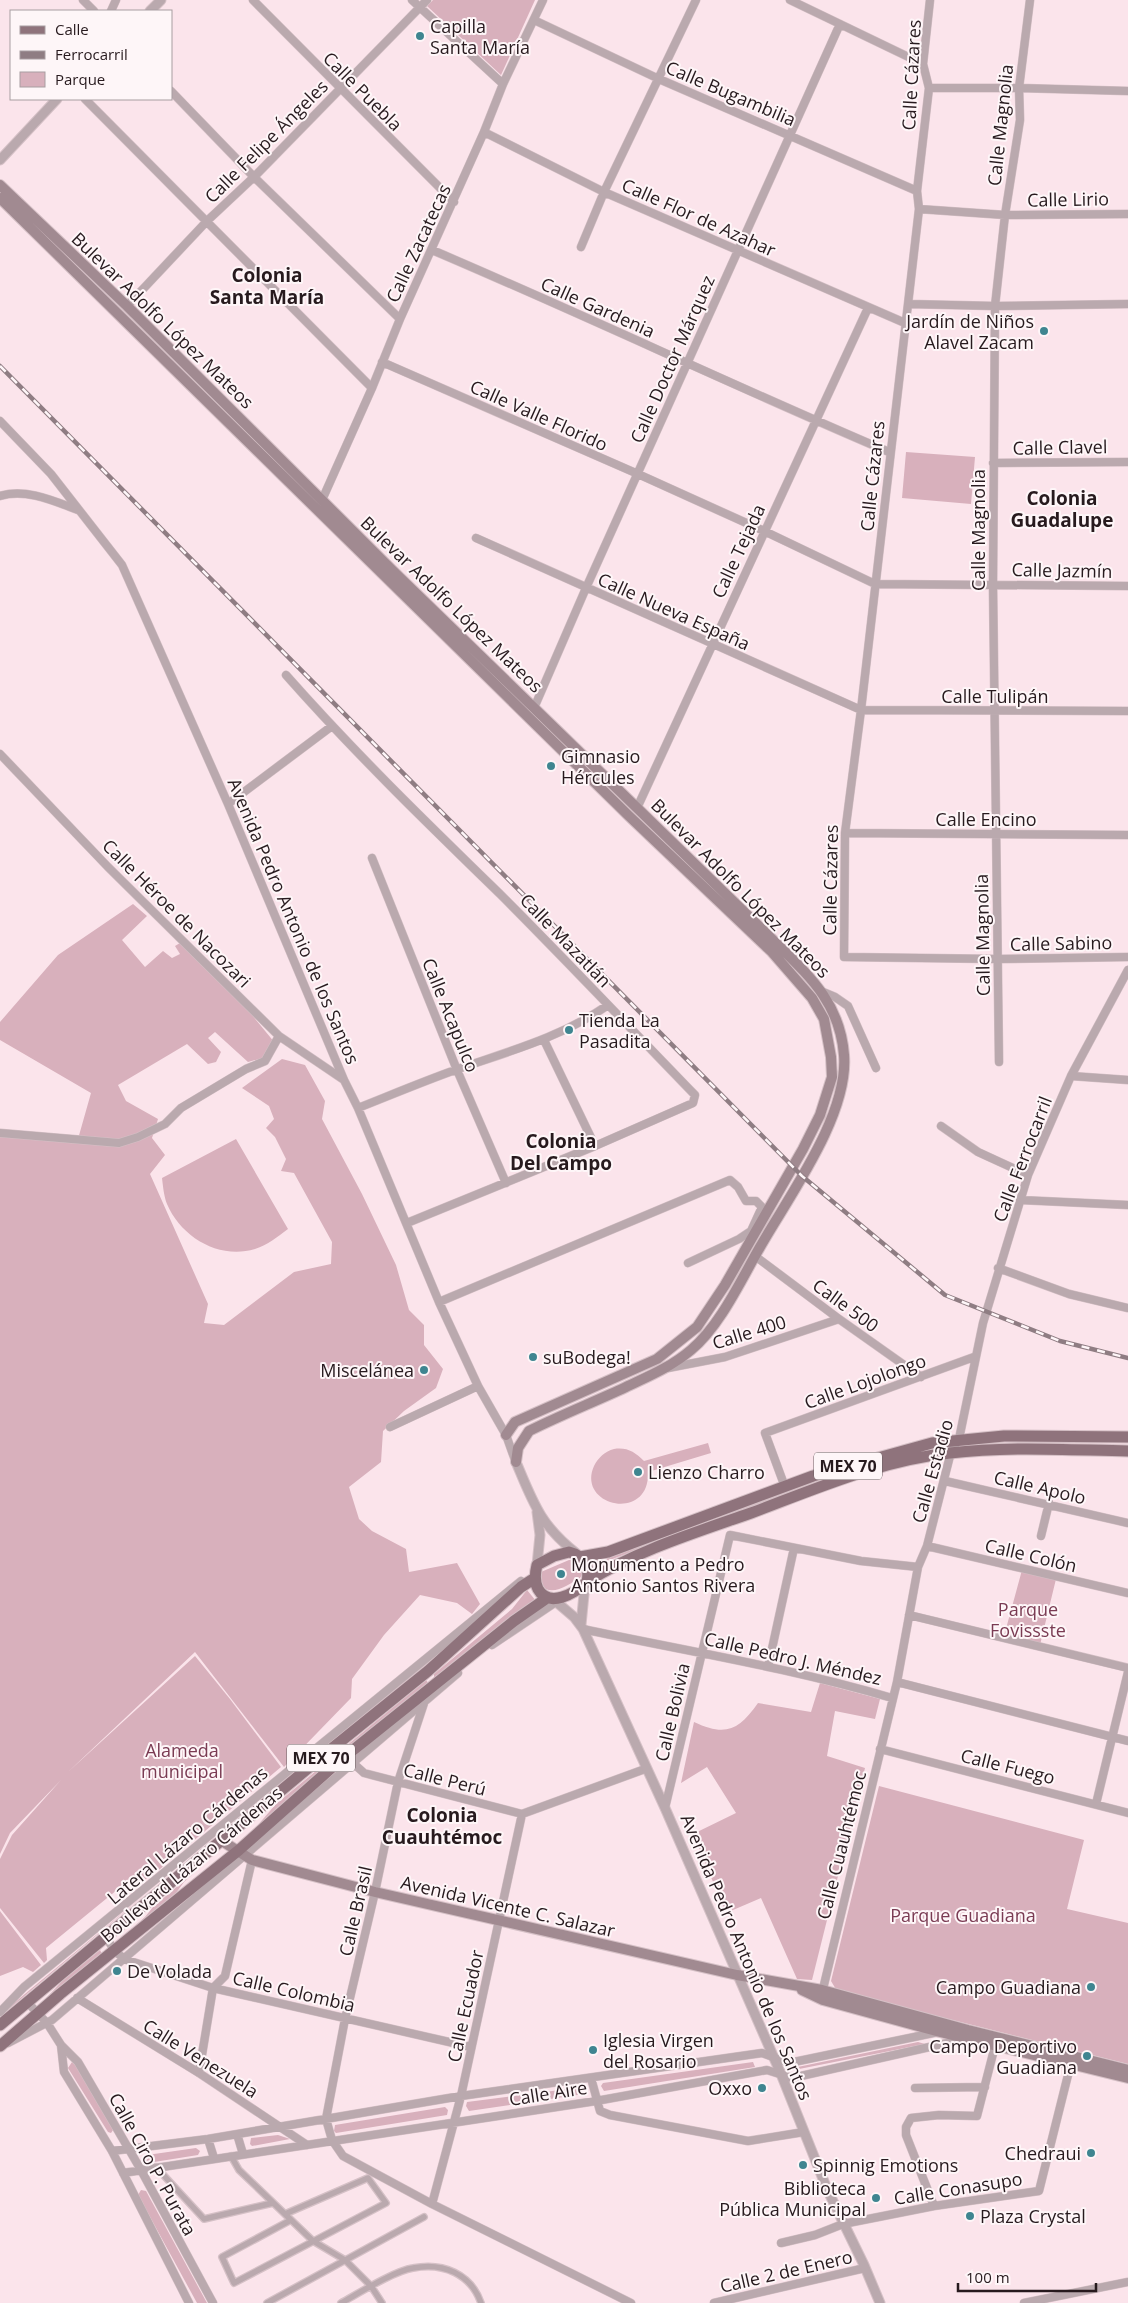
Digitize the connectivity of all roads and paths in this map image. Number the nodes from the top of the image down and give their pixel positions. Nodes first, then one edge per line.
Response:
1 (83, 0) edge
2 (161, 0) edge
3 (253, 0) edge
4 (412, 0) edge
5 (427, 0) edge
6 (544, 0) edge
7 (696, 0) edge
8 (790, 0) edge
9 (930, 0) edge
10 (1030, 0) edge
11 (420, 7) junction
12 (93, 10) edge
13 (151, 10) edge
14 (534, 20) junction
15 (840, 24) junction
16 (923, 64) junction
17 (659, 79) junction
18 (503, 84) junction
19 (929, 88) junction
20 (1018, 88) junction
21 (340, 89) junction
22 (1128, 91) edge
23 (172, 92) edge
24 (56, 100) edge
25 (86, 100) edge
26 (484, 132) junction
27 (790, 135) junction
28 (0, 160) edge
29 (254, 177) junction
30 (0, 185) edge
31 (917, 191) junction
32 (604, 192) junction
33 (0, 198) edge
34 (454, 202) junction
35 (919, 209) junction
36 (1128, 214) edge
37 (1005, 215) junction
38 (206, 221) junction
39 (580, 247) dead end
40 (432, 250) junction
41 (737, 251) junction
42 (908, 304) junction
43 (1128, 304) edge
44 (127, 306) junction
45 (995, 306) junction
46 (868, 308) junction
47 (120, 317) junction
48 (400, 319) junction
49 (905, 323) junction
50 (382, 362) junction
51 (686, 364) junction
52 (372, 388) junction
53 (0, 420) edge
54 (815, 420) junction
55 (889, 452) junction
56 (1128, 462) edge
57 (993, 463) junction
58 (638, 474) junction
59 (0, 496) edge
60 (317, 500) junction
61 (80, 511) junction
62 (764, 530) junction
63 (476, 538) dead end
64 (875, 584) junction
65 (993, 584) junction
66 (1128, 586) edge
67 (586, 588) junction
68 (711, 645) junction
69 (286, 675) dead end
70 (534, 708) junction
71 (861, 710) junction
72 (1128, 711) edge
73 (995, 712) junction
74 (332, 726) junction
75 (0, 754) edge
76 (228, 804) junction
77 (638, 808) junction
78 (629, 816) junction
79 (845, 833) junction
80 (995, 834) junction
81 (1128, 835) edge
82 (372, 858) dead end
83 (844, 957) joint
84 (1128, 957) edge
85 (997, 959) junction
86 (1128, 970) edge
87 (823, 992) junction
88 (608, 1005) junction
89 (279, 1036) junction
90 (544, 1040) junction
91 (999, 1062) dead end
92 (876, 1068) dead end
93 (457, 1070) junction
94 (1071, 1076) junction
95 (344, 1080) junction
96 (1128, 1080) edge
97 (358, 1108) junction
98 (940, 1126) dead end
99 (0, 1133) edge
100 (595, 1146) junction
101 (1028, 1175) junction
102 (506, 1183) junction
103 (1020, 1200) junction
104 (1128, 1205) edge
105 (407, 1223) junction
106 (752, 1233) junction
107 (755, 1256) junction
108 (688, 1263) dead end
109 (998, 1268) junction
110 (438, 1302) junction
111 (1128, 1308) edge
112 (839, 1319) junction
113 (974, 1357) junction
114 (667, 1368) junction
115 (921, 1377) junction
116 (478, 1386) junction
117 (390, 1427) dead end
118 (506, 1435) junction
119 (1128, 1438) edge
120 (959, 1439) junction
121 (1128, 1451) edge
122 (951, 1452) junction
123 (516, 1462) junction
124 (945, 1480) junction
125 (784, 1487) junction
126 (1048, 1503) junction
127 (537, 1512) junction
128 (724, 1522) junction
129 (1128, 1523) edge
130 (730, 1535) junction
131 (1041, 1536) dead end
132 (927, 1546) junction
133 (794, 1548) junction
134 (578, 1555) junction
135 (918, 1566) junction
136 (536, 1571) junction
137 (586, 1583) junction
138 (1128, 1593) edge
139 (552, 1599) junction
140 (909, 1615) junction
141 (582, 1627) junction
142 (700, 1654) junction
143 (768, 1667) junction
144 (1128, 1670) edge
145 (428, 1671) junction
146 (896, 1682) junction
147 (429, 1692) junction
148 (892, 1698) junction
149 (1112, 1737) junction
150 (1128, 1741) edge
151 (880, 1749) junction
152 (353, 1763) junction
153 (645, 1769) junction
154 (398, 1782) junction
155 (1096, 1804) junction
156 (665, 1808) junction
157 (1128, 1813) edge
158 (522, 1814) junction
159 (222, 1841) junction
160 (245, 1855) junction
161 (375, 1892) junction
162 (500, 1919) junction
163 (106, 1937) junction
164 (114, 1950) junction
165 (124, 1959) junction
166 (737, 1975) junction
167 (213, 1988) junction
168 (822, 1995) junction
169 (77, 1998) junction
170 (28, 2003) junction
171 (0, 2012) edge
172 (39, 2014) junction
173 (344, 2019) junction
174 (47, 2023) junction
175 (0, 2025) edge
176 (940, 2032) junction
177 (964, 2032) junction
178 (996, 2042) junction
179 (61, 2045) junction
180 (0, 2047) edge
181 (471, 2048) junction
182 (773, 2057) junction
183 (1071, 2061) junction
184 (1128, 2070) edge
185 (199, 2073) junction
186 (781, 2074) junction
187 (591, 2078) junction
188 (1128, 2078) edge
189 (985, 2087) junction
190 (915, 2088) dead end
191 (462, 2096) junction
192 (596, 2101) junction
193 (326, 2119) junction
194 (454, 2122) junction
195 (283, 2126) junction
196 (804, 2132) junction
197 (237, 2134) junction
198 (208, 2139) junction
199 (332, 2140) junction
200 (307, 2145) junction
201 (129, 2150) junction
202 (112, 2151) junction
203 (243, 2154) junction
204 (231, 2156) junction
205 (214, 2158) junction
206 (156, 2167) junction
207 (141, 2170) junction
208 (123, 2173) junction
209 (273, 2204) junction
210 (432, 2204) junction
211 (934, 2206) junction
212 (285, 2214) junction
213 (424, 2217) dead end
214 (291, 2220) junction
215 (843, 2224) junction
216 (313, 2241) junction
217 (780, 2243) dead end
218 (345, 2260) junction
219 (865, 2268) junction
220 (1128, 2282) edge
221 (371, 2286) junction
222 (1049, 2301) edge
223 (629, 2302) edge
224 (188, 2303) edge
225 (213, 2303) edge
226 (267, 2303) edge
227 (341, 2303) edge
228 (382, 2303) edge
229 (481, 2303) edge
230 (714, 2303) edge
231 (880, 2303) edge
232 (1024, 2303) edge

1 - 12 street
2 - 13 street
3 - 21 street, Calle Puebla
4 - 11 street
5 - 11 street, Calle Felipe Ángeles
6 - 14 street, Calle Zacatecas
7 - 17 street
8 - 15 street
9 - 16 street, Calle Cázares
10 - 20 street, Calle Magnolia
11 - 18 street
11 - 21 street, Calle Felipe Ángeles
14 - 17 street, Calle Bugambilia
14 - 18 street, Calle Zacatecas
15 - 16 street
15 - 27 street, Calle Doctor Márquez
16 - 19 street, Calle Cázares
17 - 27 street, Calle Bugambilia
17 - 32 street
18 - 26 street, Calle Zacatecas
19 - 20 street
19 - 31 street, Calle Cázares
20 - 22 street
20 - 37 street, Calle Magnolia
21 - 29 street, Calle Felipe Ángeles
21 - 34 street, Calle Puebla
23 - 29 street
24 - 28 street
25 - 38 street
26 - 32 street, Calle Flor de Azahar
26 - 34 street, Calle Zacatecas
27 - 31 street, Calle Bugambilia
27 - 41 street, Calle Doctor Márquez
29 - 38 street, Calle Felipe Ángeles
29 - 48 street
30 - 44 main road, Bulevar Adolfo López Mateos
31 - 35 street, Calle Cázares
32 - 39 street
32 - 41 street, Calle Flor de Azahar
33 - 47 main road, Bulevar Adolfo López Mateos
34 - 40 street, Calle Zacatecas
35 - 37 street, Calle Lirio
35 - 42 street, Calle Cázares
36 - 37 street, Calle Lirio
37 - 45 street, Calle Magnolia
38 - 44 street, Calle Felipe Ángeles
38 - 52 street
40 - 48 street, Calle Zacatecas
40 - 51 street, Calle Gardenia
41 - 46 street, Calle Flor de Azahar
41 - 51 street, Calle Doctor Márquez
42 - 45 street
42 - 49 street, Calle Cázares
43 - 45 street
44 - 47 street
44 - 60 main road, Bulevar Adolfo López Mateos
45 - 57 street, Calle Magnolia
46 - 49 street, Calle Flor de Azahar
46 - 54 street, Calle Tejada
47 - 60 main road, Bulevar Adolfo López Mateos
48 - 50 street, Calle Zacatecas
49 - 55 street, Calle Cázares
50 - 52 street, Calle Zacatecas
50 - 58 street, Calle Valle Florido
51 - 54 street, Calle Gardenia
51 - 58 street, Calle Doctor Márquez
52 - 60 street, Calle Zacatecas
53 - 61 street, Avenida Pedro Antonio de los Santos
54 - 55 street, Calle Gardenia
54 - 62 street, Calle Tejada
55 - 64 street, Calle Cázares
56 - 57 street, Calle Clavel
57 - 65 street, Calle Magnolia
58 - 62 street, Calle Valle Florido
58 - 67 street, Calle Doctor Márquez
59 - 61 street
60 - 70 main road, Bulevar Adolfo López Mateos
60 - 78 main road, Bulevar Adolfo López Mateos
61 - 76 street, Avenida Pedro Antonio de los Santos
62 - 64 street, Calle Valle Florido
62 - 68 street, Calle Tejada
63 - 67 street, Calle Nueva España
64 - 65 street, Calle Jazmín
64 - 71 street, Calle Cázares
65 - 66 street, Calle Jazmín
65 - 73 street, Calle Magnolia
67 - 68 street, Calle Nueva España
67 - 70 street, Calle Doctor Márquez
68 - 71 street, Calle Nueva España
68 - 77 street, Calle Tejada
69 - 74 street
70 - 77 main road, Bulevar Adolfo López Mateos
71 - 73 street, Calle Tulipán
71 - 79 street, Calle Cázares
72 - 73 street, Calle Tulipán
73 - 80 street, Calle Magnolia
74 - 76 street
74 - 88 street, Calle Mazatlán
75 - 89 street, Calle Héroe de Nacozari
76 - 95 street, Avenida Pedro Antonio de los Santos
77 - 78 street
77 - 87 main road, Bulevar Adolfo López Mateos
78 - 106 main road, Bulevar Adolfo López Mateos
79 - 80 street, Calle Encino
79 - 83 street, Calle Cázares
80 - 81 street, Calle Encino
80 - 85 street, Calle Magnolia
82 - 93 street, Calle Acapulco
83 - 85 street, Calle Sabino
84 - 85 street, Calle Sabino
85 - 91 street, Calle Magnolia
86 - 94 street, Calle Ferrocarril
87 - 92 street
87 - 107 main road, Bulevar Adolfo López Mateos
88 - 90 street, Calle Mazatlán
88 - 100 street
89 - 95 street, Calle Héroe de Nacozari
89 - 99 street
90 - 93 street, Calle Mazatlán
90 - 100 street
93 - 97 street, Calle Mazatlán
93 - 102 street, Calle Acapulco
94 - 96 street
94 - 101 street, Calle Ferrocarril
95 - 97 street, Avenida Pedro Antonio de los Santos
97 - 105 street, Avenida Pedro Antonio de los Santos
98 - 101 street
100 - 102 street
101 - 103 street, Calle Ferrocarril
102 - 105 street
103 - 104 street
103 - 109 street, Calle Ferrocarril
105 - 110 street, Avenida Pedro Antonio de los Santos
106 - 108 street
106 - 110 street
106 - 118 main road, Bulevar Adolfo López Mateos
107 - 112 street, Calle 500
107 - 114 main road, Bulevar Adolfo López Mateos
109 - 111 street
109 - 113 street, Calle Estadio
110 - 116 street, Avenida Pedro Antonio de los Santos
112 - 114 street, Calle 400
112 - 115 street, Calle 500
113 - 115 street, Calle Lojolongo
113 - 120 street, Calle Estadio
114 - 123 main road, Bulevar Adolfo López Mateos
115 - 125 street, Calle Lojolongo
116 - 117 street
116 - 118 street, Avenida Pedro Antonio de los Santos
118 - 123 street, Avenida Pedro Antonio de los Santos
119 - 120 main road, MEX 70
120 - 122 street, Calle Estadio
120 - 125 main road, MEX 70
121 - 122 main road, MEX 70
122 - 124 street, Calle Estadio
122 - 128 main road, MEX 70
123 - 127 street
124 - 126 street, Calle Apolo
124 - 132 street, Calle Estadio
125 - 134 main road, MEX 70
126 - 129 street, Calle Apolo
126 - 131 street
127 - 134 street
127 - 136 street
128 - 130 street
128 - 137 main road, MEX 70
130 - 133 street
130 - 142 street, Calle Bolivia
132 - 135 street, Calle Estadio
132 - 138 street, Calle Colón
133 - 135 street
133 - 143 street
134 - 136 main road, MEX 70
134 - 137 main road
135 - 140 street, Calle Estadio
136 - 139 main road
136 - 145 main road, Boulevard Lázaro Cárdenas / MEX 70
136 - 171 street, Lateral Lázaro Cárdenas
137 - 139 main road, MEX 70
137 - 141 street
139 - 141 street
139 - 147 street
139 - 147 main road, Boulevard Lázaro Cárdenas / MEX 70
140 - 144 street
140 - 146 street, Calle Estadio
141 - 142 street, Calle Pedro J. Méndez
141 - 153 street, Avenida Pedro Antonio de los Santos
142 - 143 street, Calle Pedro J. Méndez
142 - 156 street, Calle Bolivia
143 - 148 street, Calle Pedro J. Méndez
144 - 149 street
145 - 147 main road
145 - 159 main road, Boulevard Lázaro Cárdenas / MEX 70
146 - 148 street, Calle Pedro J. Méndez
146 - 149 street, Calle Pedro J. Méndez
147 - 152 street
147 - 154 street, Calle Brasil
147 - 160 main road, Boulevard Lázaro Cárdenas / MEX 70
148 - 151 street, Calle Cuauhtémoc
149 - 150 street, Calle Pedro J. Méndez
149 - 155 street
151 - 155 street, Calle Fuego
151 - 168 street, Calle Cuauhtémoc
152 - 154 street, Calle Perú
152 - 160 street
153 - 156 street, Avenida Pedro Antonio de los Santos
153 - 158 street
154 - 158 street, Calle Perú
154 - 161 street, Calle Brasil
155 - 157 street, Calle Fuego
156 - 166 street, Avenida Pedro Antonio de los Santos
158 - 162 street, Calle Ecuador
159 - 160 main road, Avenida Vicente C. Salazar
159 - 163 main road, Boulevard Lázaro Cárdenas / MEX 70
160 - 161 main road, Avenida Vicente C. Salazar
160 - 164 main road, Boulevard Lázaro Cárdenas / MEX 70
160 - 165 street
160 - 167 street
161 - 162 main road, Avenida Vicente C. Salazar
161 - 173 street, Calle Brasil
162 - 166 main road, Avenida Vicente C. Salazar
162 - 181 street, Calle Ecuador
163 - 164 street, Calle Colombia
163 - 170 main road, Boulevard Lázaro Cárdenas / MEX 70
164 - 165 street, Calle Colombia
164 - 172 main road, Boulevard Lázaro Cárdenas / MEX 70
165 - 167 street, Calle Colombia
165 - 169 street
166 - 168 main road, Avenida Vicente C. Salazar
166 - 182 street, Avenida Pedro Antonio de los Santos
167 - 173 street, Calle Colombia
167 - 185 street
168 - 176 main road, Avenida Vicente C. Salazar
168 - 177 main road, Avenida Vicente C. Salazar
169 - 174 street
169 - 185 street, Calle Venezuela
170 - 172 street, Calle Ciro P. Purata
170 - 175 main road, Boulevard Lázaro Cárdenas / MEX 70
172 - 174 street, Calle Ciro P. Purata
172 - 180 main road, Boulevard Lázaro Cárdenas / MEX 70
173 - 181 street, Calle Colombia
173 - 193 street, Calle Brasil
174 - 179 street, Calle Ciro P. Purata
174 - 180 street
176 - 177 main road, Avenida Vicente C. Salazar
176 - 182 street, Calle Aire
177 - 178 main road, Avenida Vicente C. Salazar
177 - 186 street, Calle Aire
178 - 183 main road, Avenida Vicente C. Salazar
178 - 189 street
179 - 201 street, Calle Ciro P. Purata
179 - 202 street, Calle Ciro P. Purata
181 - 191 street, Calle Ecuador
182 - 186 street, Avenida Pedro Antonio de los Santos
182 - 187 street, Calle Aire
183 - 184 main road, Avenida Vicente C. Salazar
183 - 188 main road, Avenida Vicente C. Salazar
183 - 211 street, Calle Conasupo
185 - 195 street, Calle Venezuela
186 - 192 street, Calle Aire
186 - 196 street, Avenida Pedro Antonio de los Santos
187 - 191 street, Calle Aire
187 - 192 street
189 - 190 street
189 - 211 street
191 - 193 street, Calle Aire
191 - 194 street, Calle Ecuador
192 - 194 street, Calle Aire
192 - 196 street
193 - 195 street, Calle Aire
193 - 199 street, Calle Brasil
194 - 199 street, Calle Aire
194 - 210 street, Calle Ecuador
195 - 197 street, Calle Aire
195 - 200 street, Calle Venezuela
196 - 215 street, Avenida Pedro Antonio de los Santos
197 - 198 street, Calle Aire
197 - 203 street
198 - 201 street, Calle Aire
198 - 205 street
199 - 200 street, Calle Aire
199 - 210 street
200 - 203 street, Calle Aire
201 - 202 street, Calle Aire
201 - 207 street, Calle Ciro P. Purata
202 - 208 street, Calle Ciro P. Purata
203 - 204 street, Calle Aire
204 - 205 street, Calle Aire
204 - 209 street
205 - 206 street, Calle Aire
206 - 207 street, Calle Aire
206 - 209 street
207 - 208 street, Calle Aire
207 - 225 street, Calle Ciro P. Purata
208 - 224 street, Calle Ciro P. Purata
209 - 212 street
210 - 223 street
211 - 215 street, Calle Conasupo
212 - 214 street
212 - 216 street
213 - 218 street
214 - 216 street
214 - 216 street
215 - 217 street, Calle Conasupo
215 - 219 street, Avenida Pedro Antonio de los Santos
216 - 218 street
218 - 221 street
218 - 226 street
219 - 230 street, Calle 2 de Enero
219 - 231 street, Avenida Pedro Antonio de los Santos
220 - 222 street
221 - 227 street
221 - 228 street
221 - 229 street
222 - 232 street

